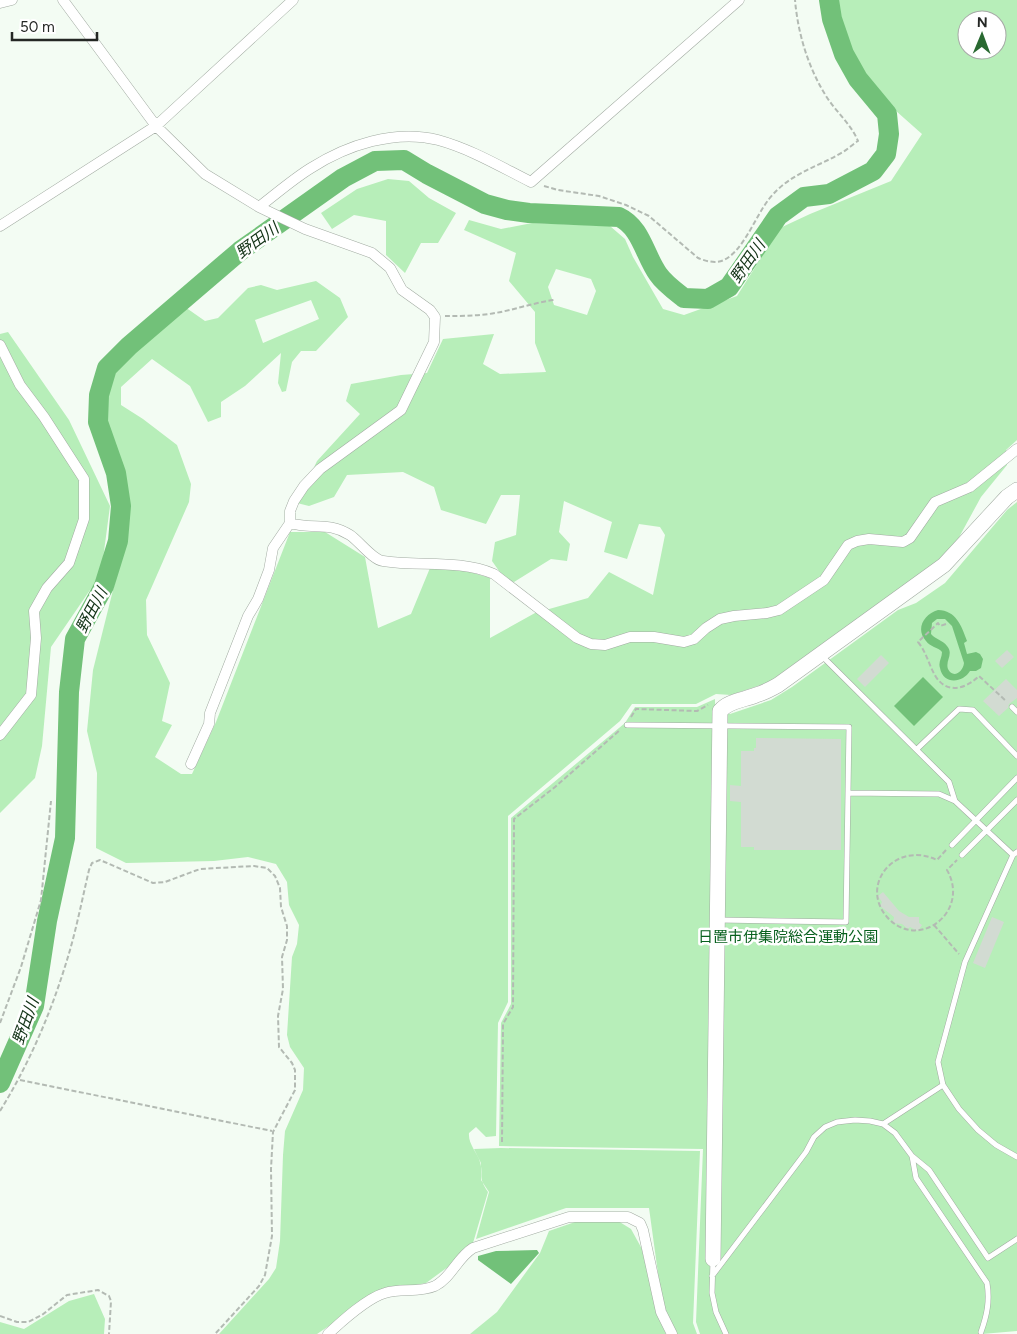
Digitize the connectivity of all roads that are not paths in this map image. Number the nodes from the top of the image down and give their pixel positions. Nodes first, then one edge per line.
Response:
1 (12, 0) edge
2 (63, 0) edge
3 (292, 0) edge
4 (739, 0) edge
5 (0, 3) edge
6 (156, 126) junction
7 (264, 209) junction
8 (0, 226) edge
9 (0, 345) edge
10 (1017, 449) edge
11 (1017, 490) edge
12 (290, 523) junction
13 (820, 655) junction
14 (1012, 707) road end
15 (1017, 712) edge
16 (627, 725) road end
17 (719, 726) junction
18 (0, 735) edge
19 (916, 749) junction
20 (1017, 756) edge
21 (191, 764) dead end
22 (1017, 778) edge
23 (848, 793) junction
24 (1017, 800) edge
25 (955, 801) junction
26 (976, 820) junction
27 (987, 830) junction
28 (952, 845) road end
29 (1015, 854) edge
30 (962, 855) road end
31 (717, 920) junction
32 (942, 1085) junction
33 (883, 1124) junction
34 (912, 1156) junction
35 (1017, 1157) edge
36 (1017, 1239) edge
37 (713, 1259) joint
38 (712, 1276) junction
39 (981, 1332) dead end
40 (328, 1334) edge
41 (672, 1334) edge
42 (726, 1334) edge

1 - 5 street
2 - 6 street
3 - 6 street
4 - 7 street
6 - 7 street
6 - 8 street
7 - 12 street
9 - 18 street
10 - 12 street
11 - 13 street
12 - 21 street
13 - 17 street
13 - 19 lane
14 - 15 lane
16 - 17 lane
17 - 23 lane
17 - 31 street
19 - 20 lane
19 - 25 lane
22 - 26 lane
23 - 25 lane
23 - 31 lane
24 - 27 lane
25 - 26 lane
26 - 27 lane
26 - 28 lane
27 - 29 lane
27 - 30 lane
29 - 32 lane
31 - 37 street
32 - 33 lane
32 - 35 lane
33 - 34 lane
33 - 38 lane
34 - 36 lane
34 - 39 lane
37 - 38 lane
38 - 42 lane
40 - 41 street

